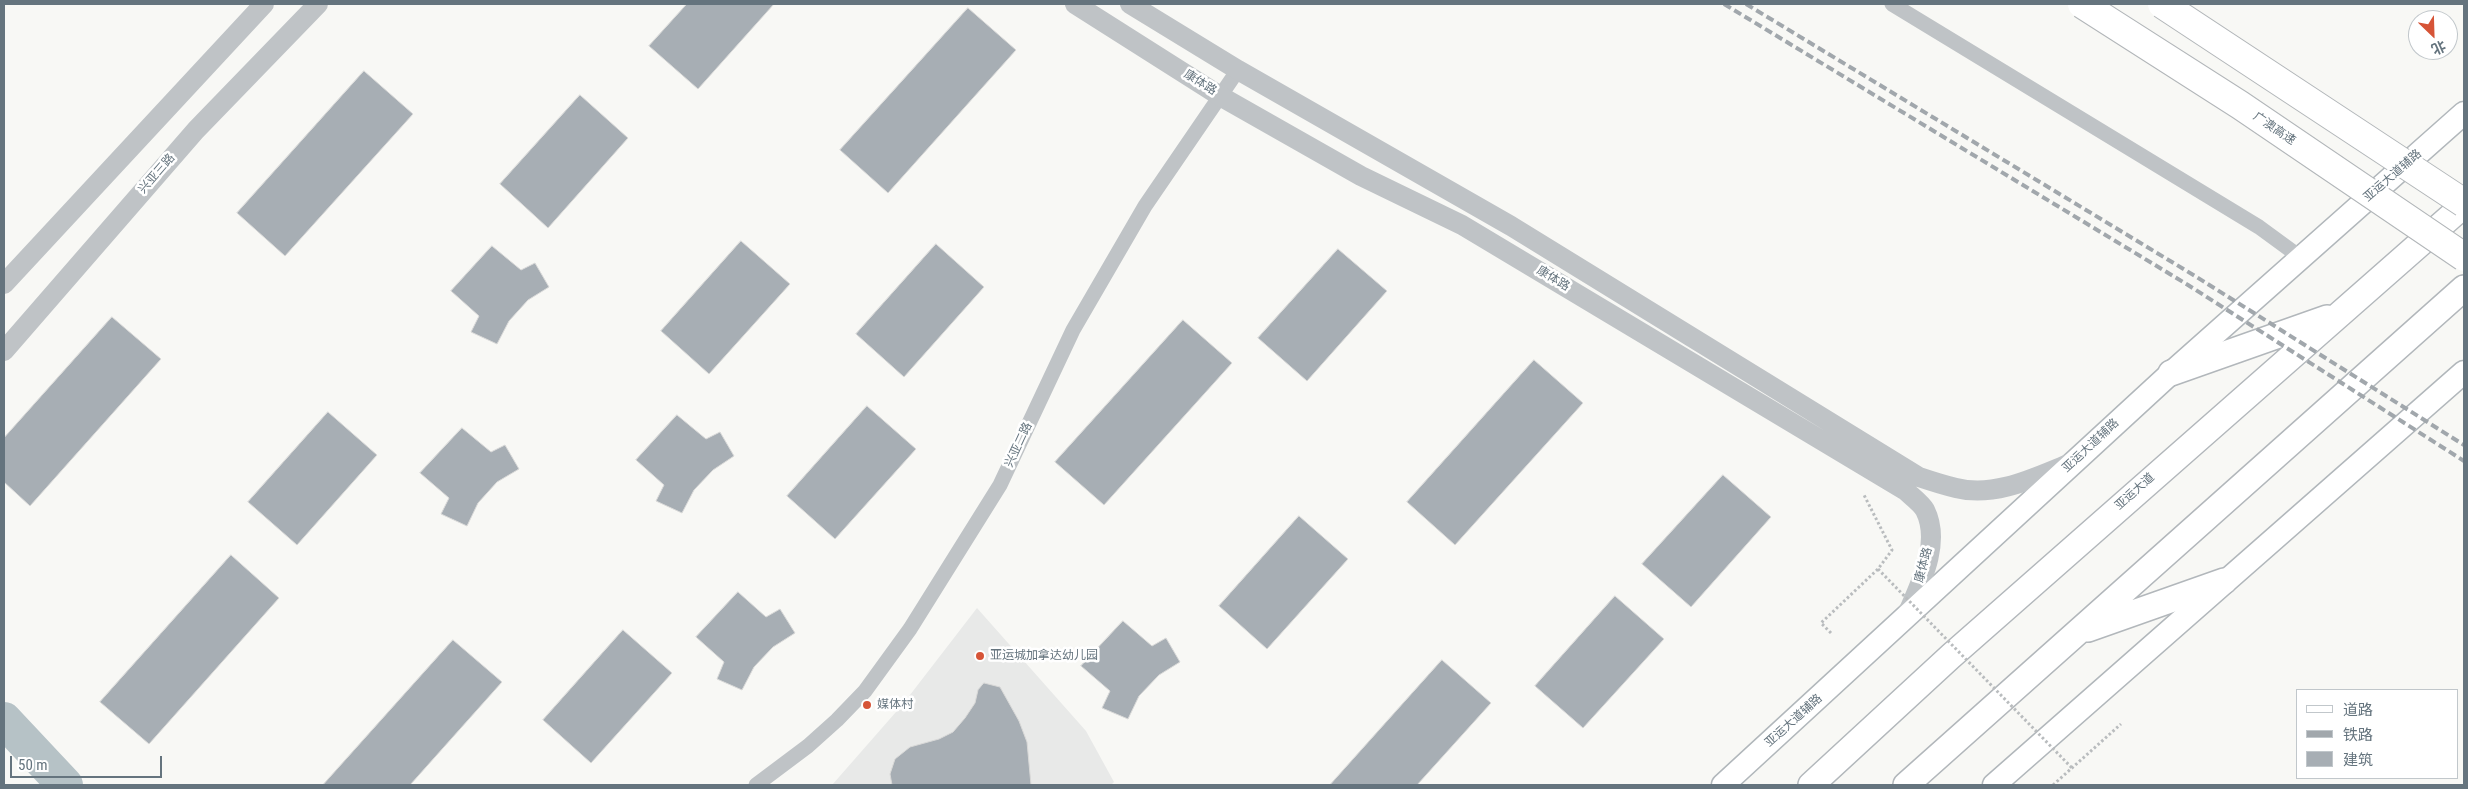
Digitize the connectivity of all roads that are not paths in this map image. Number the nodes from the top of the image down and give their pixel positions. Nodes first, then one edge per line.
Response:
1 (264, 4) edge
2 (318, 4) edge
3 (1076, 4) edge
4 (1130, 4) edge
5 (1892, 4) edge
6 (2082, 4) edge
7 (2162, 4) edge
8 (1238, 70) junction
9 (1220, 96) junction
10 (2464, 113) edge
11 (2464, 204) edge
12 (2300, 257) junction
13 (2464, 257) edge
14 (4, 284) edge
15 (2464, 288) edge
16 (2341, 313) junction
17 (4, 351) edge
18 (2464, 372) edge
19 (2171, 373) junction
20 (2073, 462) junction
21 (2224, 581) junction
22 (1906, 619) junction
23 (2076, 633) junction
24 (756, 785) edge
25 (1723, 785) edge
26 (1811, 785) edge
27 (1906, 785) edge
28 (1994, 785) edge

1 - 14 street
2 - 17 street, 兴亚三路
3 - 9 street, 康体路
4 - 8 street, 康体路
5 - 12 street
6 - 13 highway, 广澳高速, bridge
7 - 11 highway, bridge
8 - 9 street, 兴亚二路
8 - 20 street, 康体路
9 - 22 street, 康体路
9 - 24 street, 兴亚二路
10 - 12 main road, 亚运大道辅路
11 - 16 main road, 亚运大道
12 - 19 main road, 亚运大道辅路
15 - 23 main road
16 - 19 main road
16 - 26 main road, 亚运大道
18 - 21 main road
19 - 20 main road, 亚运大道辅路
20 - 22 main road, 亚运大道辅路
21 - 23 main road
21 - 28 main road
22 - 25 main road, 亚运大道辅路
23 - 27 main road

